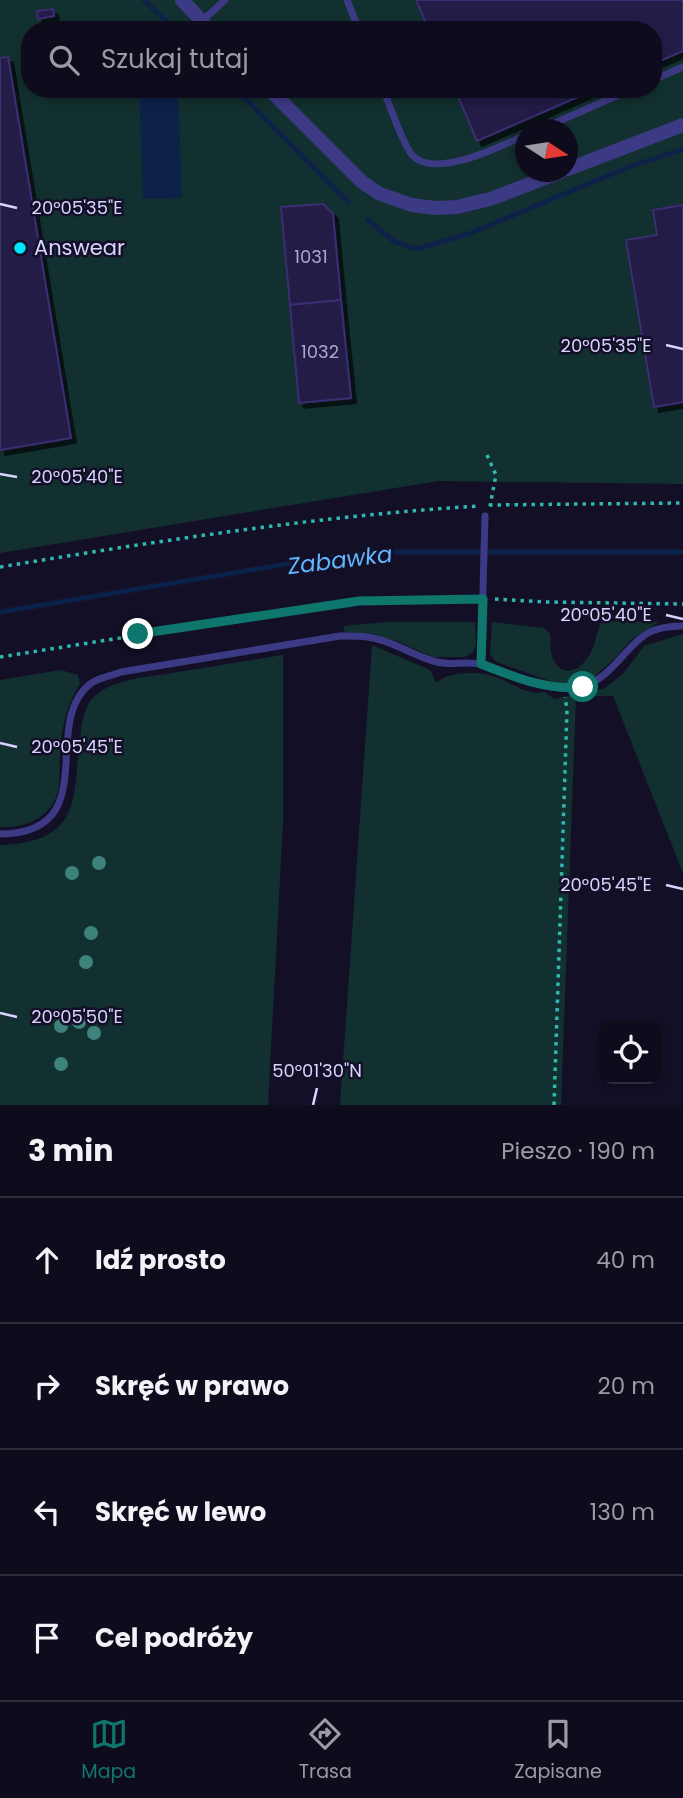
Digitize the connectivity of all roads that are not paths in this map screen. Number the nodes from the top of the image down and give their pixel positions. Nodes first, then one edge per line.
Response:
1 (182, 0) edge
2 (225, 0) edge
3 (347, 0) edge
4 (202, 21) edge
5 (209, 21) edge
6 (355, 21) edge
7 (683, 67) edge
8 (662, 76) edge
9 (278, 98) edge
10 (387, 98) edge
11 (612, 98) edge
12 (564, 119) edge
13 (683, 125) edge
14 (515, 139) edge
15 (578, 165) edge
16 (535, 182) edge
17 (485, 516) road end
18 (683, 626) edge
19 (481, 664) junction
20 (0, 834) edge

1 - 4 street
2 - 5 lane
3 - 6 lane
7 - 8 lane
9 - 16 street
10 - 14 lane
11 - 12 lane
13 - 15 street
17 - 19 lane
18 - 19 lane
19 - 20 lane

